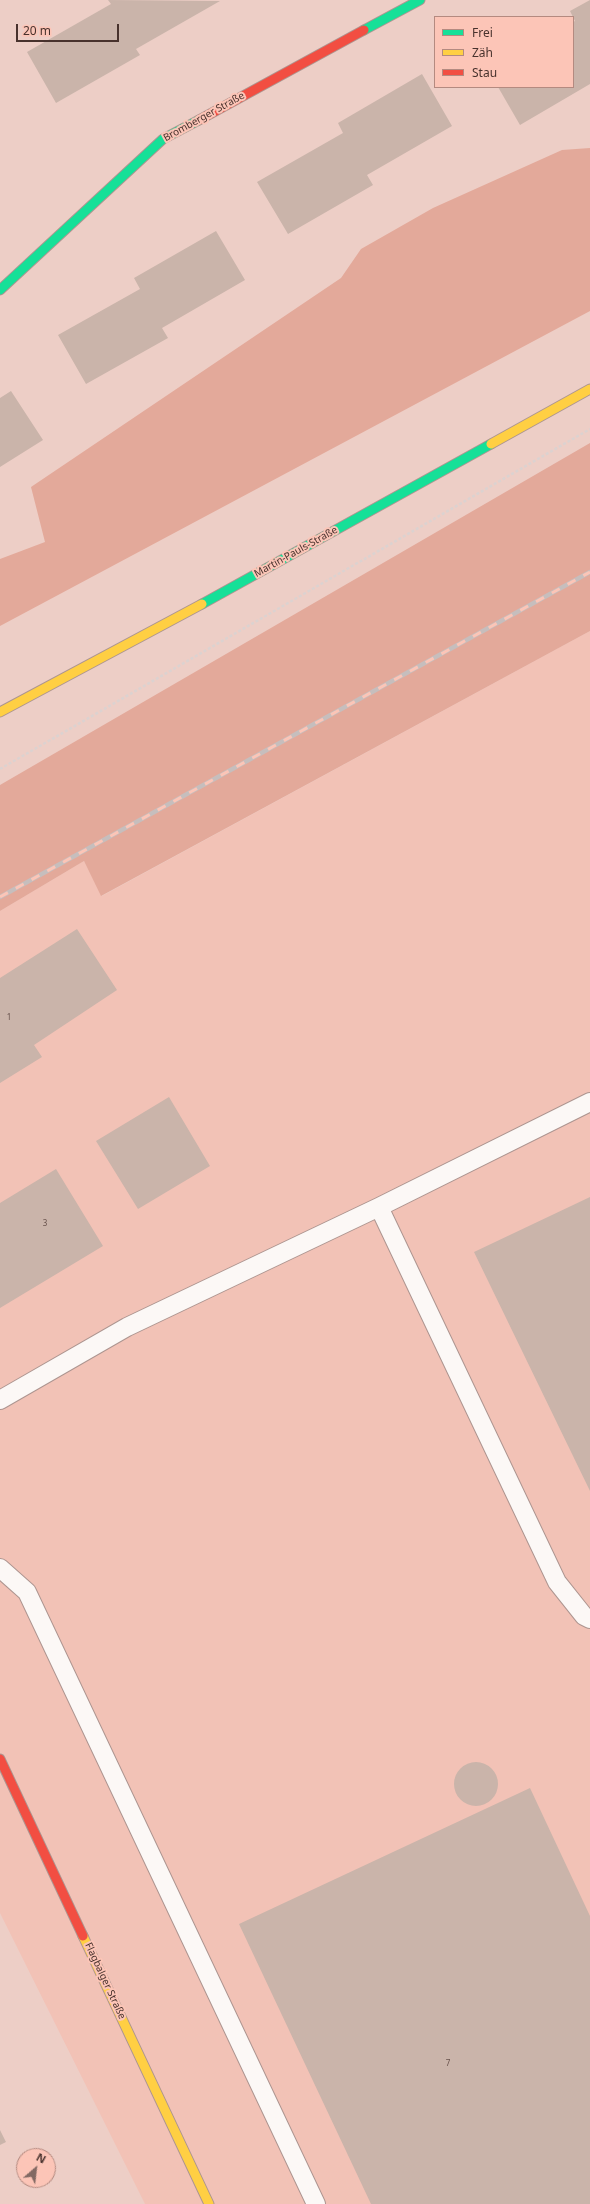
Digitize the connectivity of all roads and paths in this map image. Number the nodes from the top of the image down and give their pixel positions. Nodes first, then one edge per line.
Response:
1 (420, 0) edge
2 (0, 290) edge
3 (590, 388) edge
4 (590, 429) edge
5 (0, 712) edge
6 (0, 769) edge
7 (590, 1102) edge
8 (379, 1207) junction
9 (0, 1400) edge
10 (0, 1568) edge
11 (590, 1619) edge
12 (0, 1759) edge
13 (209, 2204) edge
14 (316, 2204) edge

1 - 2 street, Bromberger Straße
3 - 5 street, Martin-Pauls-Straße
4 - 6 path
7 - 8 lane
8 - 9 lane
8 - 11 lane
10 - 14 lane
12 - 13 street, Flagbalger Straße

